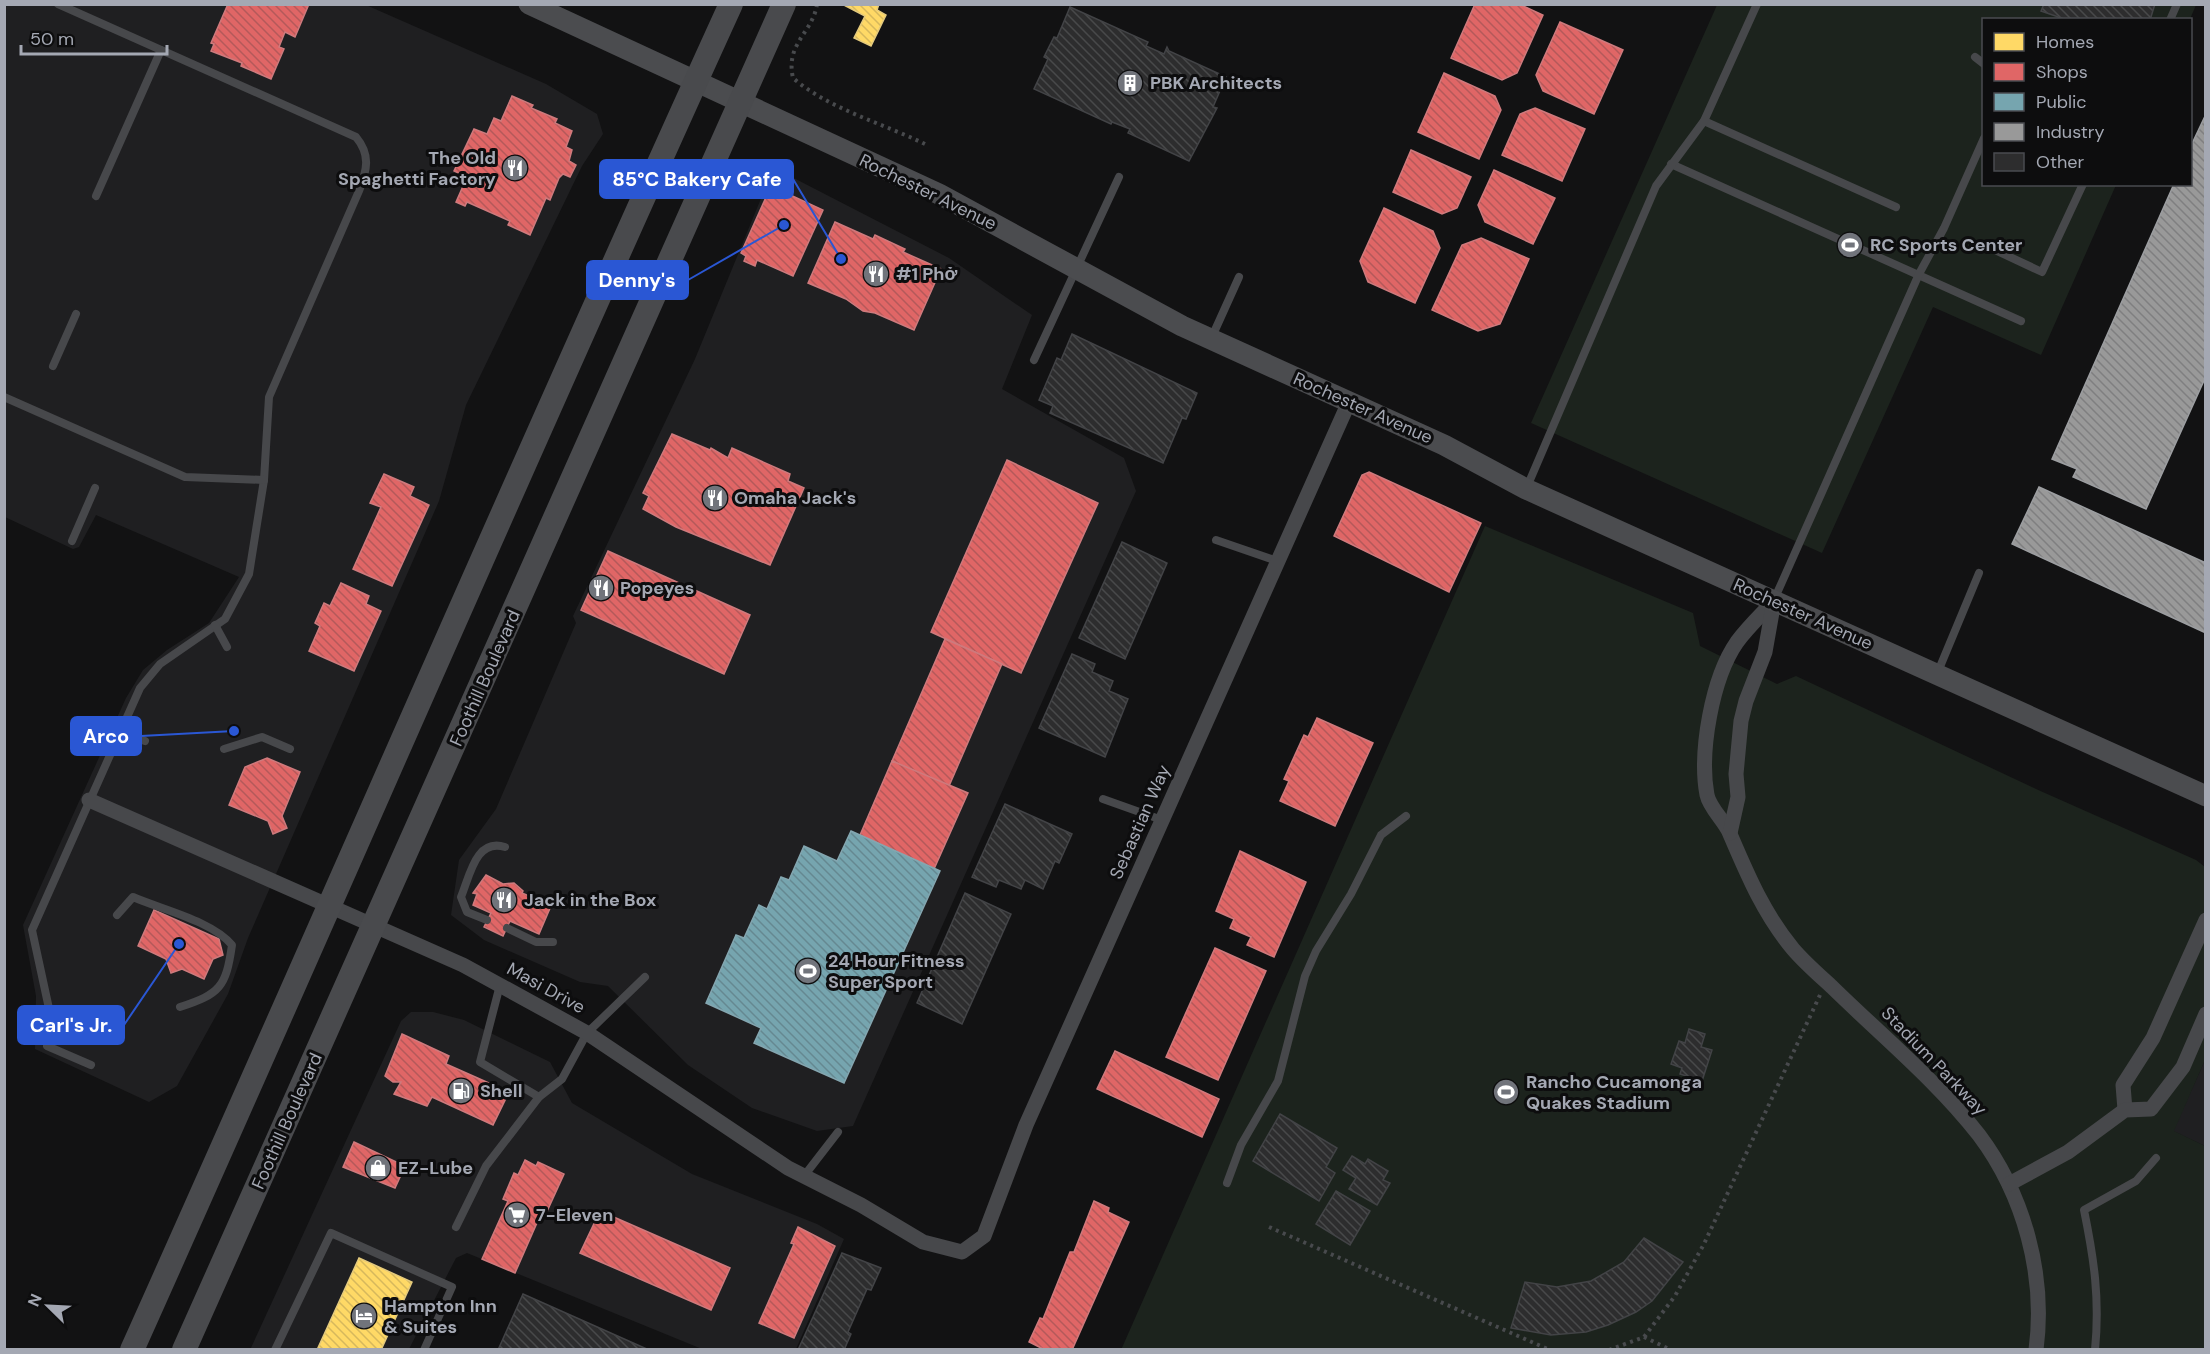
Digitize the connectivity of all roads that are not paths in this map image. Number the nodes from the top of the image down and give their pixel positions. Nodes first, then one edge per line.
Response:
1 (58, 4) edge
2 (529, 4) edge
3 (731, 4) edge
4 (784, 4) edge
5 (1757, 4) edge
6 (2177, 4) edge
7 (2171, 18) edge
8 (161, 50) junction
9 (1975, 57) dead end
10 (1982, 63) edge
11 (696, 82) junction
12 (740, 102) junction
13 (1704, 121) junction
14 (1982, 140) edge
15 (1671, 164) junction
16 (1119, 177) dead end
17 (2082, 186) edge
18 (96, 196) dead end
19 (1896, 207) dead end
20 (1995, 250) dead end
21 (1075, 269) junction
22 (1919, 274) junction
23 (1239, 277) dead end
24 (76, 314) dead end
25 (2021, 321) dead end
26 (1211, 339) junction
27 (1034, 360) dead end
28 (53, 366) dead end
29 (4, 397) edge
30 (1349, 402) junction
31 (264, 480) junction
32 (95, 488) dead end
33 (1526, 489) junction
34 (1216, 540) dead end
35 (72, 541) dead end
36 (1277, 561) junction
37 (1979, 573) dead end
38 (1774, 601) junction
39 (215, 625) junction
40 (227, 647) dead end
41 (1937, 675) junction
42 (120, 730) junction
43 (145, 741) dead end
44 (224, 749) dead end
45 (290, 749) dead end
46 (2205, 796) edge
47 (1103, 799) dead end
48 (88, 800) junction
49 (1406, 816) dead end
50 (1162, 820) junction
51 (1730, 833) junction
52 (505, 847) dead end
53 (330, 907) junction
54 (117, 915) dead end
55 (487, 920) dead end
56 (2205, 920) edge
57 (375, 927) junction
58 (507, 928) dead end
59 (553, 942) dead end
60 (645, 977) dead end
61 (500, 985) junction
62 (180, 1007) dead end
63 (2205, 1014) edge
64 (587, 1033) junction
65 (91, 1065) dead end
66 (539, 1097) junction
67 (2125, 1110) junction
68 (838, 1132) dead end
69 (2156, 1158) dead end
70 (804, 1176) junction
71 (1227, 1183) dead end
72 (2009, 1184) junction
73 (456, 1227) dead end
74 (962, 1252) joint
75 (132, 1350) edge
76 (184, 1350) edge
77 (275, 1350) edge
78 (424, 1350) edge
79 (2036, 1350) edge
80 (2095, 1350) edge

1 - 8 lane
2 - 11 main road, Rochester Avenue
3 - 11 main road
4 - 12 main road, Foothill Boulevard
5 - 13 lane
6 - 7 lane
8 - 18 lane
8 - 31 lane
9 - 10 lane
11 - 12 main road, Rochester Avenue
11 - 53 main road
12 - 21 main road, Rochester Avenue
12 - 57 main road, Foothill Boulevard
13 - 15 lane
13 - 19 lane
14 - 22 lane
15 - 22 lane
15 - 33 lane
16 - 21 lane
17 - 20 lane
21 - 26 main road, Rochester Avenue
21 - 27 lane
22 - 25 lane
22 - 38 lane
23 - 26 lane
24 - 28 lane
26 - 30 main road, Rochester Avenue
29 - 31 lane
30 - 33 main road, Rochester Avenue
30 - 36 street, Sebastian Way
31 - 39 lane
32 - 35 lane
33 - 38 main road, Rochester Avenue
34 - 36 lane
36 - 50 street, Sebastian Way
37 - 41 lane
38 - 41 main road, Rochester Avenue
38 - 51 street
38 - 51 street, Stadium Parkway
39 - 40 lane
39 - 42 lane
41 - 46 main road, Rochester Avenue
42 - 43 lane
42 - 48 lane
44 - 45 lane
47 - 50 lane
48 - 53 street, Masi Drive
48 - 65 lane
49 - 71 lane
50 - 74 street, Sebastian Way
51 - 72 street, Stadium Parkway
52 - 55 lane
53 - 57 street, Masi Drive
53 - 75 main road
54 - 62 lane
56 - 67 street
57 - 61 street, Masi Drive
57 - 76 main road, Foothill Boulevard
58 - 59 lane
60 - 64 lane
61 - 64 street, Masi Drive
61 - 66 lane
63 - 67 street
64 - 66 lane
64 - 70 street, Masi Drive
66 - 73 lane
67 - 72 street
68 - 70 lane
69 - 80 lane
70 - 74 street, Masi Drive
72 - 79 street, Stadium Parkway
77 - 78 lane

